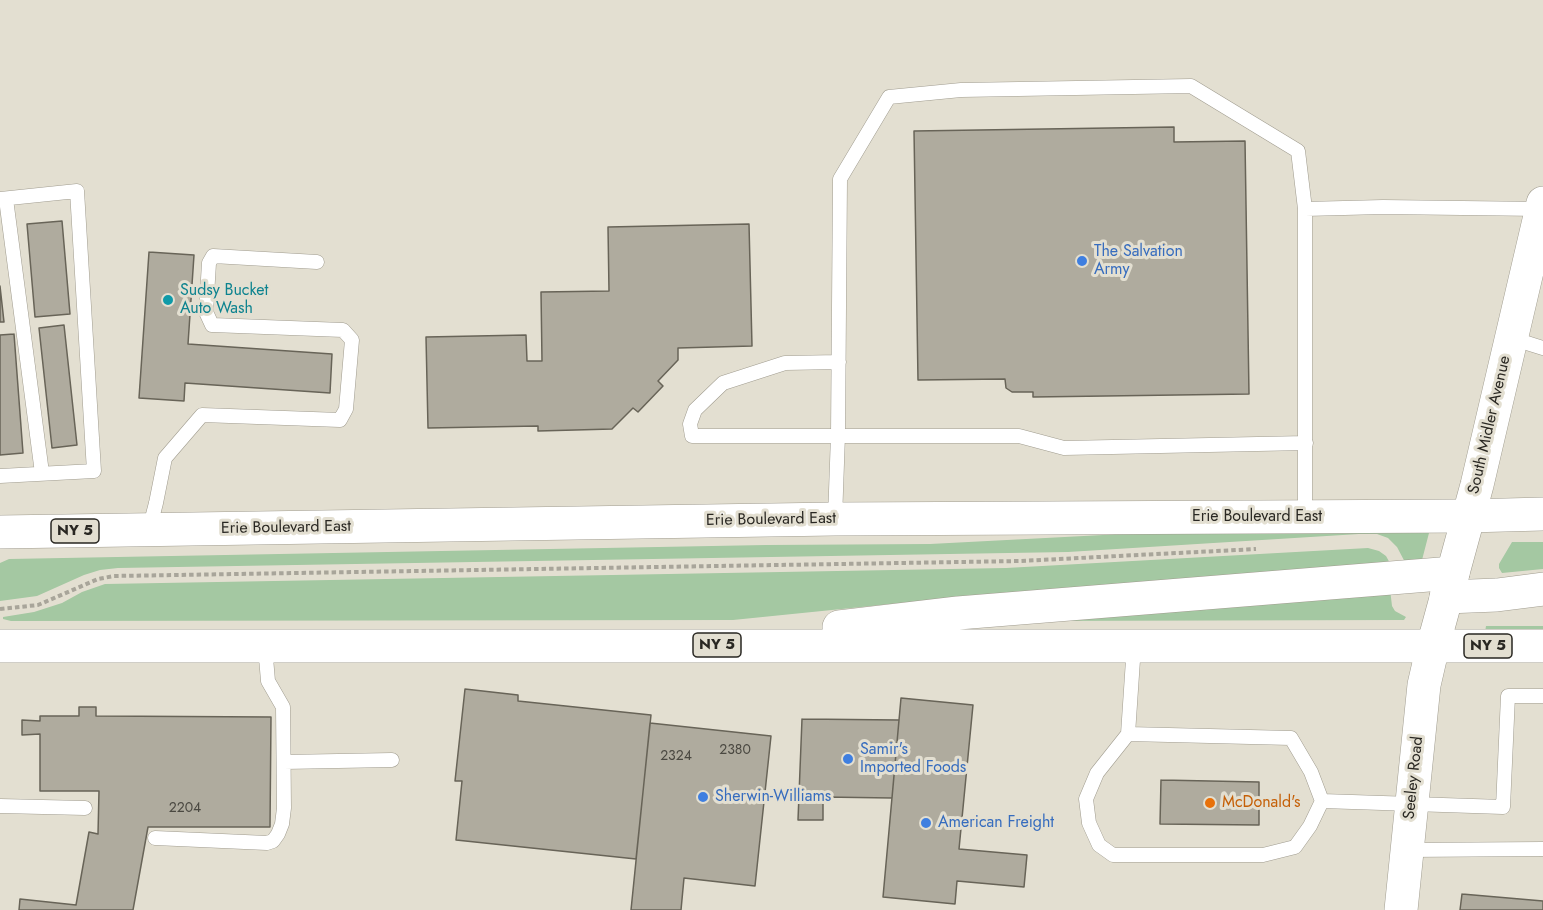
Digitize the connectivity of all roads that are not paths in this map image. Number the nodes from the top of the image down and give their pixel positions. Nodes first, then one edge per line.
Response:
1 (3, 199) edge
2 (1543, 207) edge
3 (1305, 209) junction
4 (317, 262) dead end
5 (1511, 338) junction
6 (1543, 348) edge
7 (839, 362) junction
8 (838, 435) junction
9 (1306, 443) junction
10 (42, 473) junction
11 (0, 476) edge
12 (1543, 514) edge
13 (1468, 516) junction
14 (1305, 517) junction
15 (835, 519) junction
16 (149, 530) junction
17 (0, 532) edge
18 (1450, 585) junction
19 (1543, 588) edge
20 (695, 645) junction
21 (1134, 645) junction
22 (0, 646) edge
23 (265, 646) junction
24 (1433, 646) junction
25 (1543, 646) edge
26 (1543, 696) edge
27 (1128, 734) junction
28 (392, 760) dead end
29 (284, 762) junction
30 (1322, 801) junction
31 (1411, 803) junction
32 (0, 806) edge
33 (85, 808) dead end
34 (155, 838) dead end
35 (1543, 849) edge
36 (1407, 850) junction
37 (1401, 910) edge

1 - 10 lane
1 - 10 lane
2 - 3 lane
2 - 5 main road, South Midler Avenue
3 - 7 lane
3 - 9 lane
4 - 16 lane
5 - 6 lane
5 - 13 main road, South Midler Avenue
7 - 8 lane
7 - 8 lane
8 - 9 lane
8 - 15 lane
9 - 14 lane
10 - 11 lane
12 - 13 main road, Erie Boulevard East / NY 5
13 - 14 main road, Erie Boulevard East / NY 5
13 - 18 main road, South Midler Avenue
14 - 15 main road, Erie Boulevard East / NY 5
15 - 16 main road, Erie Boulevard East / NY 5
16 - 17 main road, Erie Boulevard East / NY 5
18 - 19 main road
18 - 20 main road
18 - 24 main road, South Midler Avenue
20 - 21 main road, NY 5
20 - 23 main road, NY 5
21 - 24 main road, NY 5
21 - 27 lane
22 - 23 main road, NY 5
23 - 29 lane
24 - 25 main road, NY 5
24 - 31 main road, Seeley Road
26 - 31 lane
27 - 30 lane
27 - 30 lane
28 - 29 lane
29 - 34 lane
30 - 31 lane
31 - 36 main road, Seeley Road
32 - 33 lane
35 - 36 lane
36 - 37 main road, Seeley Road

